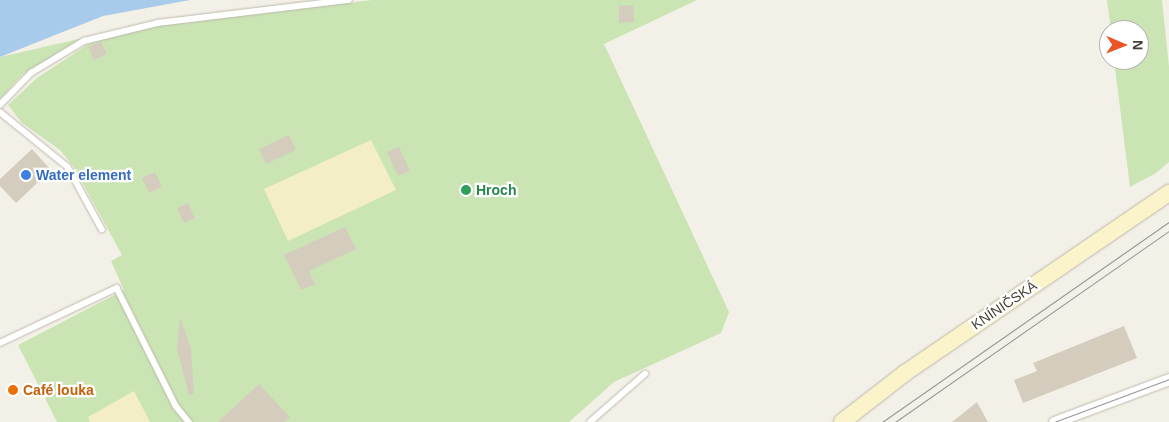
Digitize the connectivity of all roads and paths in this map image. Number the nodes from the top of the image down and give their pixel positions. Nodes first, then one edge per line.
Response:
1 (349, 0) edge
2 (0, 104) edge
3 (0, 112) edge
4 (1169, 193) edge
5 (102, 229) dead end
6 (0, 343) edge
7 (645, 374) dead end
8 (1169, 379) edge
9 (189, 422) edge
10 (590, 422) edge
11 (842, 422) edge
12 (1054, 422) edge

1 - 2 lane
3 - 5 lane
4 - 11 main road, KNÍNIČSKÁ
6 - 9 lane
7 - 10 lane
8 - 12 street

